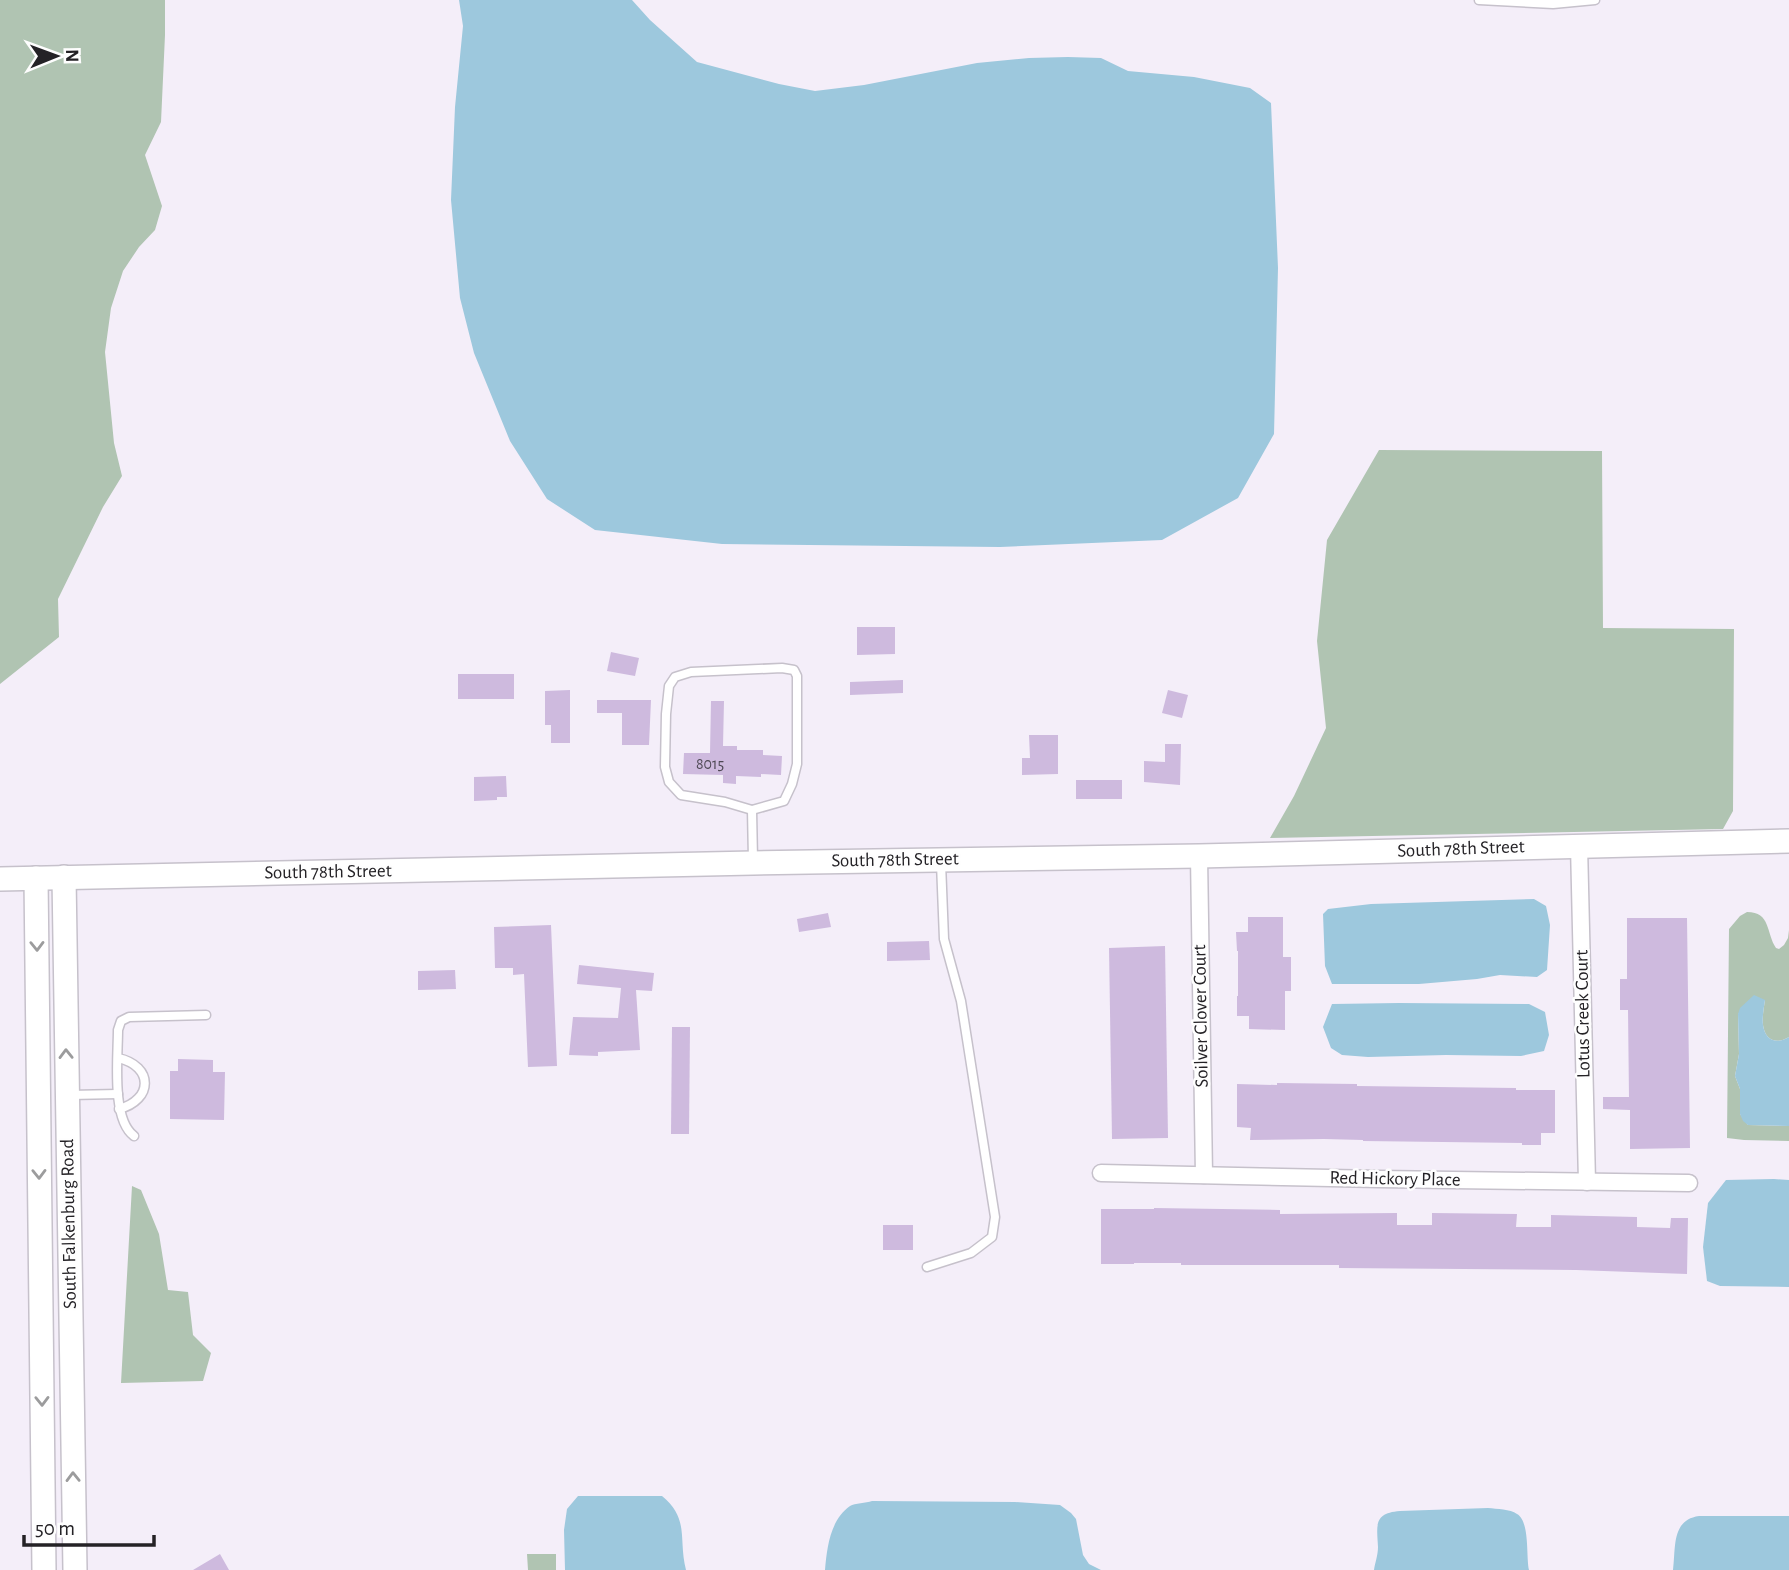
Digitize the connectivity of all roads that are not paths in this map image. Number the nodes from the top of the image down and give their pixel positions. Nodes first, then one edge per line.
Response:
1 (1479, 0) edge
2 (1595, 0) edge
3 (752, 810) junction
4 (1789, 841) edge
5 (1579, 845) junction
6 (1199, 856) junction
7 (940, 860) junction
8 (753, 863) junction
9 (64, 877) junction
10 (36, 878) junction
11 (0, 879) edge
12 (206, 1015) dead end
13 (118, 1058) junction
14 (118, 1094) junction
15 (67, 1095) junction
16 (119, 1109) junction
17 (134, 1136) dead end
18 (1101, 1173) dead end
19 (1204, 1175) junction
20 (1587, 1182) junction
21 (1689, 1183) dead end
22 (927, 1266) dead end
23 (44, 1570) edge
24 (75, 1570) edge

1 - 2 lane
3 - 3 lane
3 - 8 lane
4 - 5 street, South 78th Street
5 - 6 street, South 78th Street
5 - 20 street, Lotus Creek Court
6 - 7 street, South 78th Street
6 - 19 street, Soilver Clover Court
7 - 8 street, South 78th Street
7 - 22 lane
8 - 9 street, South 78th Street
9 - 10 street, South 78th Street
15 -> 9 street, South Falkenburg Road
10 - 11 street, South 78th Street
10 -> 23 street, South Falkenburg Road
12 - 13 lane
13 - 14 lane
13 - 16 lane
14 - 15 lane
14 - 16 lane
24 -> 15 street, South Falkenburg Road
16 - 17 lane
18 - 19 street, Red Hickory Place
19 - 20 street, Red Hickory Place
20 - 21 street, Red Hickory Place

